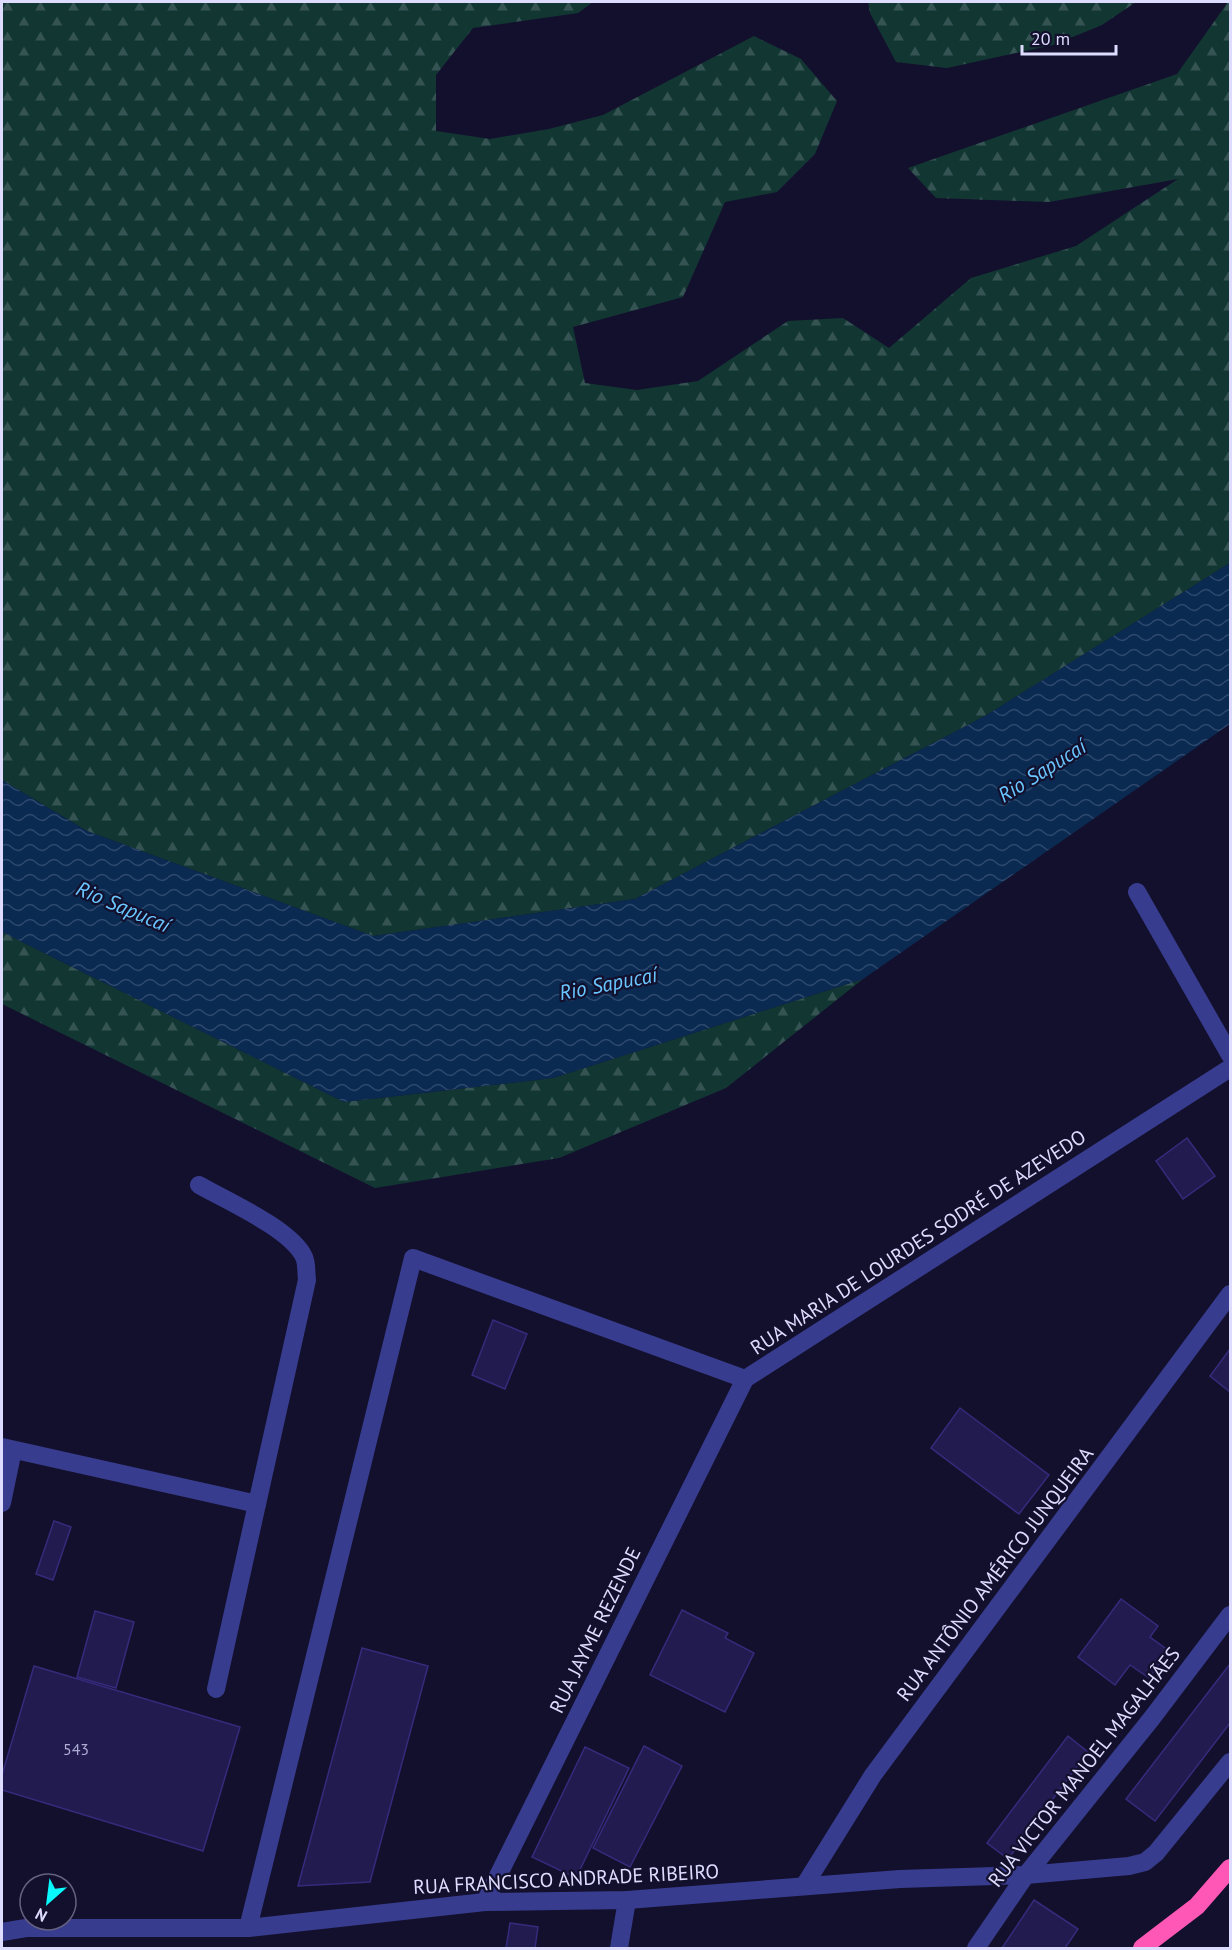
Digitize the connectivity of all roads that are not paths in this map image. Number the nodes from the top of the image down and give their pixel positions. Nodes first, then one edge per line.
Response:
1 (1137, 892) dead end
2 (1230, 1055) edge
3 (1230, 1068) edge
4 (199, 1185) dead end
5 (1230, 1294) edge
6 (746, 1379) junction
7 (8, 1448) edge
8 (2, 1503) edge
9 (257, 1504) junction
10 (1230, 1615) edge
11 (216, 1689) dead end
12 (1230, 1762) edge
13 (1230, 1868) edge
14 (1026, 1875) junction
15 (804, 1886) junction
16 (627, 1900) junction
17 (485, 1902) junction
18 (1197, 1905) junction
19 (248, 1928) junction
20 (2, 1932) edge
21 (619, 1948) edge
22 (976, 1948) edge
23 (1142, 1948) edge
24 (1163, 1948) edge

1 - 2 street
3 - 6 street, RUA MARIA DE LOURDES SODRÉ DE AZEVEDO
4 - 9 street
5 - 15 street, RUA ANTÔNIO AMÉRICO JUNQUEIRA
6 - 17 street, RUA JAYME REZENDE
6 - 19 street, RUA MARIA DE LOURDES SODRÉ DE AZEVEDO
7 - 8 street
7 - 9 street
9 - 11 street
10 - 14 street, RUA VICTOR MANOEL MAGALHÃES
12 - 14 street, RUA FRANCISCO ANDRADE RIBEIRO
13 - 18 highway
14 - 15 street, RUA FRANCISCO ANDRADE RIBEIRO
14 - 22 street, RUA VICTOR MANOEL MAGALHÃES
15 - 16 street, RUA FRANCISCO ANDRADE RIBEIRO
16 - 17 street, RUA FRANCISCO ANDRADE RIBEIRO
16 - 21 street
17 - 19 street, RUA FRANCISCO ANDRADE RIBEIRO
18 - 23 highway
18 - 24 highway
19 - 20 street, RUA FRANCISCO ANDRADE RIBEIRO

